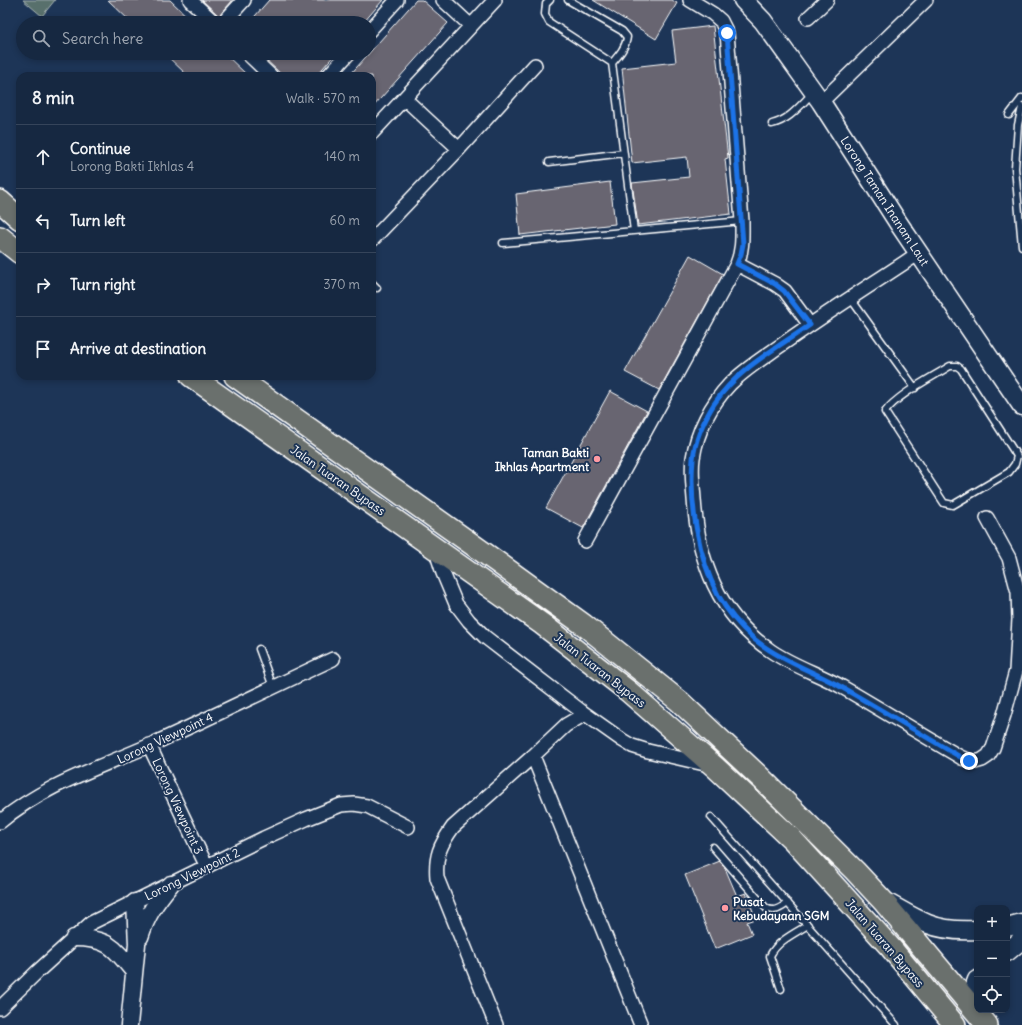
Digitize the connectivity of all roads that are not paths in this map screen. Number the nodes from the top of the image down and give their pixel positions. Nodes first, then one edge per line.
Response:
1 (190, 0) edge
2 (244, 0) edge
3 (397, 0) edge
4 (443, 0) edge
5 (495, 0) edge
6 (550, 0) edge
7 (568, 0) edge
8 (690, 0) edge
9 (743, 0) edge
10 (827, 0) edge
11 (926, 0) edge
12 (207, 16) edge
13 (229, 16) edge
14 (808, 18) dead end
15 (376, 23) edge
16 (471, 26) junction
17 (254, 60) edge
18 (343, 60) edge
19 (612, 63) junction
20 (535, 64) dead end
21 (267, 72) edge
22 (332, 72) edge
23 (818, 97) junction
24 (1022, 98) edge
25 (404, 99) junction
26 (1022, 107) edge
27 (1009, 115) dead end
28 (772, 124) dead end
29 (376, 129) edge
30 (459, 149) junction
31 (624, 153) junction
32 (550, 162) dead end
33 (0, 201) edge
34 (16, 215) edge
35 (742, 221) junction
36 (634, 231) junction
37 (376, 236) edge
38 (0, 237) edge
39 (503, 243) dead end
40 (1022, 246) edge
41 (16, 251) edge
42 (919, 253) junction
43 (737, 264) junction
44 (851, 299) junction
45 (810, 325) junction
46 (197, 380) edge
47 (241, 380) edge
48 (915, 388) junction
49 (1022, 406) edge
50 (987, 518) dead end
51 (585, 541) dead end
52 (435, 548) junction
53 (259, 649) dead end
54 (333, 659) dead end
55 (273, 687) junction
56 (573, 705) junction
57 (585, 714) junction
58 (566, 725) junction
59 (149, 745) junction
60 (533, 756) junction
61 (715, 767) junction
62 (711, 817) dead end
63 (0, 822) edge
64 (408, 826) dead end
65 (714, 846) dead end
66 (207, 867) junction
67 (171, 884) junction
68 (883, 901) junction
69 (135, 902) junction
70 (788, 903) junction
71 (1022, 923) edge
72 (808, 925) junction
73 (1010, 926) edge
74 (974, 930) edge
75 (74, 938) junction
76 (137, 944) junction
77 (134, 972) junction
78 (781, 989) dead end
79 (0, 1008) edge
80 (980, 1014) edge
81 (950, 1022) edge
82 (129, 1025) edge
83 (496, 1025) edge
84 (641, 1025) edge
85 (896, 1025) edge

1 - 12 street
2 - 13 street
3 - 15 street
4 - 16 street
5 - 16 street
6 - 19 lane
7 - 19 lane
8 - 35 street
9 - 23 main road, Lorong Taman Inanam Laut
10 - 14 street
11 - 23 street
16 - 25 street
17 - 21 street
18 - 22 street
19 - 31 lane
20 - 30 street
23 - 28 lane
23 - 42 main road, Lorong Taman Inanam Laut
24 - 27 lane
25 - 29 street
25 - 30 street
26 - 40 lane
30 - 37 street
31 - 32 lane
31 - 36 lane
33 - 34 highway
35 - 36 lane
35 - 43 street
36 - 39 lane
38 - 41 highway
42 - 44 street
42 - 49 main road, Lorong Taman Inanam Laut
43 - 45 street
43 - 51 street
44 - 45 street
44 - 48 lane
45 - 50 street
46 - 52 highway, Jalan Tuaran Bypass
47 - 68 highway, Jalan Tuaran Bypass
48 - 48 lane
52 - 56 street
52 - 61 highway, Jalan Tuaran Bypass
53 - 55 lane
54 - 55 street, Lorong Viewpoint 4
55 - 59 street, Lorong Viewpoint 4
56 - 57 street
56 - 58 street
57 - 58 street
57 - 61 street
58 - 60 street
59 - 63 street, Lorong Viewpoint 4
59 - 66 street, Lorong Viewpoint 3
60 - 83 street
60 - 84 street
61 - 81 highway, Jalan Tuaran Bypass
62 - 70 lane
64 - 66 street, Lorong Viewpoint 2
65 - 70 lane
66 - 67 street, Lorong Viewpoint 2
67 - 69 street, Lorong Viewpoint 2
67 - 76 street
68 - 74 main road
68 - 80 highway, Jalan Tuaran Bypass
69 - 75 street, Lorong Viewpoint 2
69 - 76 street
70 - 72 lane
71 - 73 main road
72 - 78 lane
72 - 85 lane
75 - 77 street
75 - 79 street, Lorong Viewpoint 2
76 - 77 street
77 - 82 street

